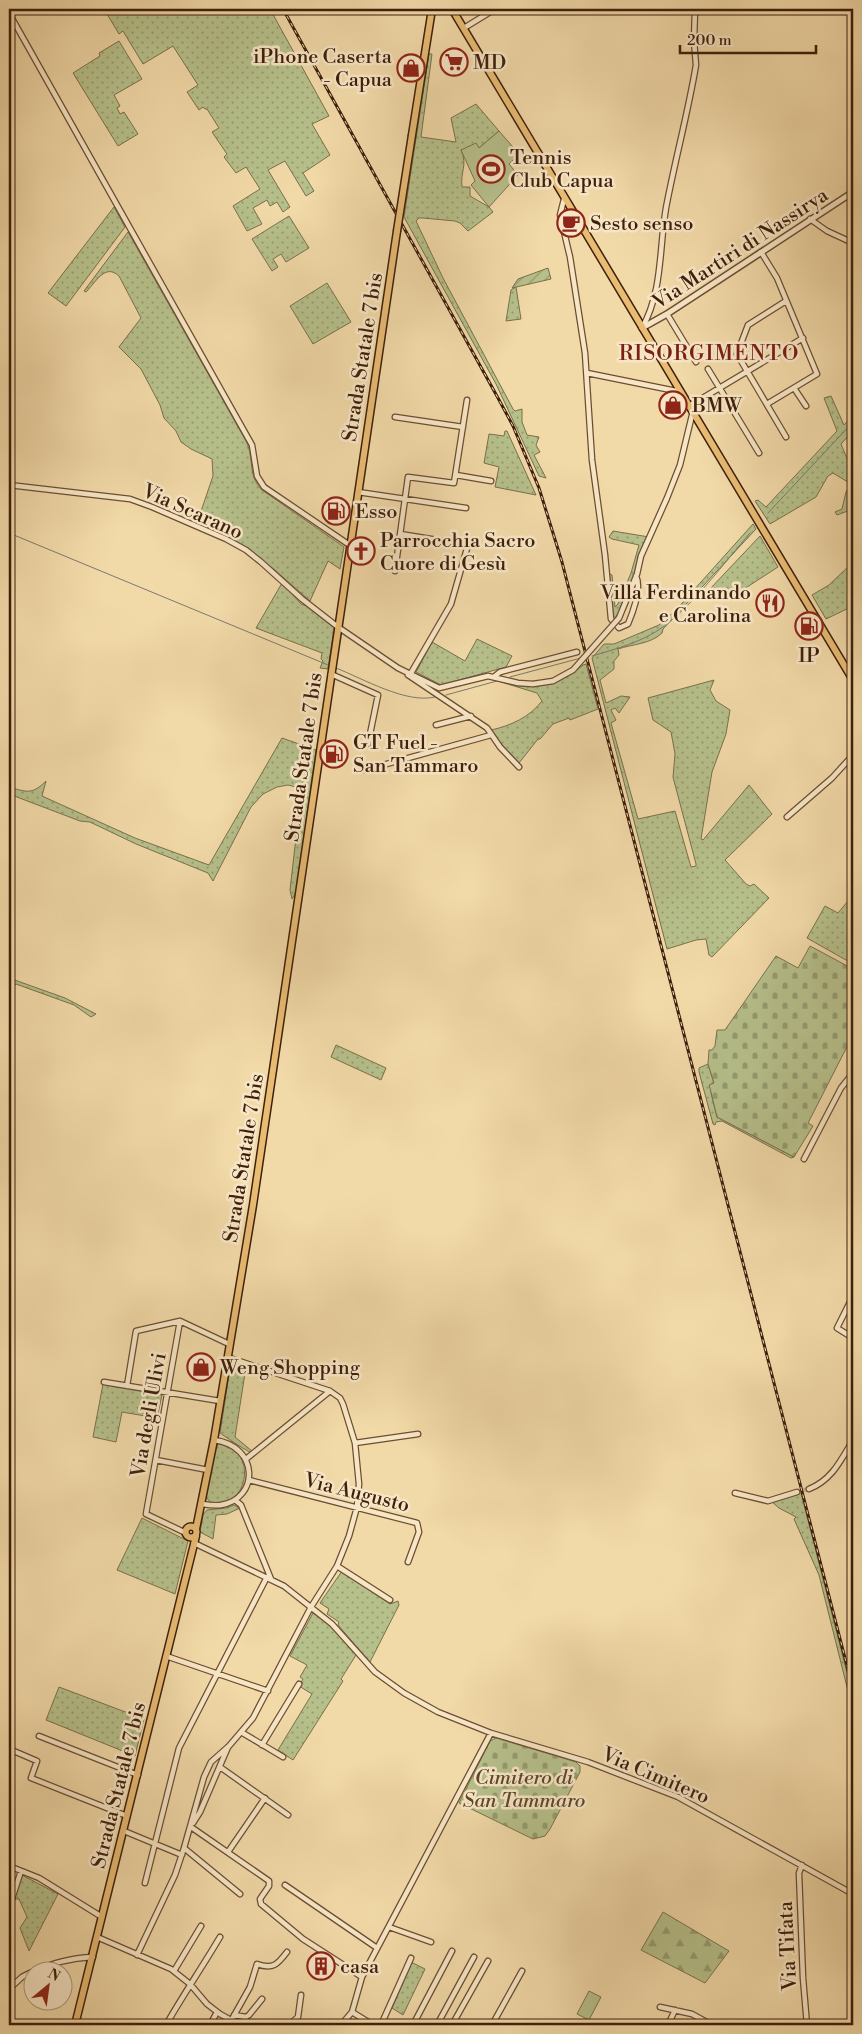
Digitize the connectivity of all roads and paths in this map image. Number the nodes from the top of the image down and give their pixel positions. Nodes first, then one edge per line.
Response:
1 (432, 9) edge
2 (452, 9) edge
3 (495, 9) edge
4 (695, 9) edge
5 (9, 13) edge
6 (464, 28) junction
7 (853, 192) edge
8 (564, 199) junction
9 (810, 220) junction
10 (853, 243) edge
11 (761, 252) junction
12 (786, 302) junction
13 (667, 314) junction
14 (642, 328) junction
15 (803, 338) junction
16 (696, 362) dead end
17 (708, 369) dead end
18 (747, 371) junction
19 (587, 373) junction
20 (719, 388) junction
21 (794, 388) junction
22 (683, 392) junction
23 (467, 400) dead end
24 (767, 404) junction
25 (806, 406) dead end
26 (692, 408) junction
27 (395, 417) dead end
28 (463, 428) junction
29 (786, 437) dead end
30 (759, 453) dead end
31 (456, 475) junction
32 (491, 481) dead end
33 (9, 485) edge
34 (358, 492) junction
35 (405, 499) junction
36 (466, 508) dead end
37 (400, 534) junction
38 (350, 546) junction
39 (395, 571) dead end
40 (636, 576) junction
41 (338, 627) junction
42 (577, 652) dead end
43 (398, 668) junction
44 (411, 673) junction
45 (331, 674) junction
46 (495, 676) junction
47 (853, 680) edge
48 (471, 716) junction
49 (436, 725) dead end
50 (491, 736) junction
51 (368, 744) dead end
52 (853, 755) edge
53 (519, 767) dead end
54 (365, 770) dead end
55 (787, 817) dead end
56 (853, 1073) edge
57 (804, 1159) dead end
58 (853, 1296) edge
59 (180, 1321) junction
60 (853, 1338) edge
61 (229, 1344) junction
62 (227, 1358) junction
63 (104, 1382) dead end
64 (127, 1386) junction
65 (330, 1391) junction
66 (168, 1393) junction
67 (220, 1401) junction
68 (418, 1434) dead end
69 (214, 1440) junction
70 (853, 1440) edge
71 (356, 1443) junction
72 (246, 1459) junction
73 (156, 1460) junction
74 (208, 1470) junction
75 (248, 1480) junction
76 (809, 1489) tunnel mouth
77 (797, 1492) tunnel mouth
78 (735, 1493) dead end
79 (236, 1500) junction
80 (201, 1507) junction
81 (357, 1507) junction
82 (191, 1533) junction
83 (408, 1562) dead end
84 (337, 1566) junction
85 (269, 1578) junction
86 (390, 1600) dead end
87 (312, 1607) junction
88 (166, 1656) junction
89 (216, 1673) junction
90 (299, 1684) dead end
91 (268, 1691) junction
92 (241, 1732) junction
93 (491, 1733) junction
94 (39, 1736) dead end
95 (262, 1745) junction
96 (229, 1746) junction
97 (9, 1749) edge
98 (283, 1757) dead end
99 (220, 1767) junction
100 (138, 1775) junction
101 (265, 1798) junction
102 (288, 1815) dead end
103 (127, 1816) junction
104 (190, 1826) junction
105 (124, 1831) junction
106 (154, 1843) junction
107 (184, 1848) junction
108 (228, 1852) junction
109 (182, 1855) junction
110 (802, 1865) junction
111 (9, 1866) edge
112 (21, 1871) junction
113 (146, 1883) dead end
114 (285, 1885) dead end
115 (240, 1894) dead end
116 (853, 1894) edge
117 (9, 1908) edge
118 (102, 1917) junction
119 (201, 1926) dead end
120 (389, 1927) junction
121 (220, 1936) dead end
122 (97, 1937) junction
123 (431, 1942) dead end
124 (377, 1948) junction
125 (452, 1951) dead end
126 (287, 1952) dead end
127 (137, 1956) junction
128 (93, 1957) junction
129 (474, 1957) dead end
130 (411, 1958) dead end
131 (488, 1961) dead end
132 (58, 1962) edge
133 (174, 1971) junction
134 (522, 1971) dead end
135 (22, 1977) edge
136 (362, 1977) junction
137 (190, 1984) junction
138 (9, 1989) edge
139 (300, 1995) dead end
140 (262, 1998) dead end
141 (660, 2007) dead end
142 (675, 2010) junction
143 (217, 2012) junction
144 (352, 2012) junction
145 (234, 2015) junction
146 (231, 2021) junction
147 (76, 2025) edge
148 (166, 2025) edge
149 (210, 2025) edge
150 (240, 2025) edge
151 (288, 2025) edge
152 (341, 2025) edge
153 (373, 2025) edge
154 (381, 2025) edge
155 (413, 2025) edge
156 (436, 2025) edge
157 (452, 2025) edge
158 (492, 2025) edge
159 (668, 2025) edge
160 (712, 2025) edge
161 (808, 2025) edge

1 - 34 main road, Strada Statale 7 bis, bridge
2 - 6 main road
3 - 6 street
4 - 14 street
5 - 38 street
6 - 8 main road
7 - 9 street, Via Martiri di Nassirya
8 - 14 main road
8 - 19 street
9 - 10 street
9 - 11 street, Via Martiri di Nassirya
11 - 12 street
11 - 13 street, Via Martiri di Nassirya
12 - 15 street
12 - 18 street
13 - 14 street, Via Martiri di Nassirya
13 - 16 street
14 - 22 main road
15 - 18 street
15 - 21 street
17 - 20 street
18 - 20 street
18 - 24 street
19 - 22 street
19 - 40 street
20 - 26 street
20 - 30 street
21 - 24 street
21 - 25 street
22 - 26 main road
23 - 28 street
24 - 29 street
26 - 40 street
26 - 47 main road
27 - 28 street
28 - 31 street
31 - 32 street
31 - 35 street
33 - 41 street, Via Scarano
34 - 35 street
34 - 38 main road, Strada Statale 7 bis
35 - 36 street
35 - 37 street
37 - 39 street
37 - 44 street
38 - 41 main road, Strada Statale 7 bis
40 - 46 street, bridge
41 - 43 street, Via Scarano
41 - 45 main road, Strada Statale 7 bis
42 - 46 street
43 - 44 street
43 - 48 street
44 - 46 street
45 - 51 street
45 - 61 main road, Strada Statale 7 bis
48 - 49 street
48 - 50 street
50 - 53 street
50 - 54 street
52 - 55 street
56 - 57 street
58 - 60 street
59 - 61 street
59 - 64 street
59 - 66 street, Via degli Ulivi
61 - 62 main road, Strada Statale 7 bis
62 - 65 street
62 - 67 main road, Strada Statale 7 bis
63 - 64 street
64 - 66 street
65 - 71 street
65 - 72 street
66 - 67 street
66 - 73 street, Via degli Ulivi
67 - 69 main road, Strada Statale 7 bis
68 - 71 street
69 - 72 street
69 - 74 main road, Strada Statale 7 bis
70 - 76 street
71 - 81 street
72 - 75 street
73 - 74 street
73 - 82 street, Via degli Ulivi
74 - 80 main road, Strada Statale 7 bis
75 - 79 street
75 - 81 street, Via Augusto
77 - 78 street
79 - 80 street
79 - 85 street
80 - 82 main road, Strada Statale 7 bis
81 - 83 street, Via Augusto
81 - 84 street
82 - 85 street, Via Cimitero
82 - 88 main road, Strada Statale 7 bis
84 - 86 street
84 - 87 street
85 - 87 street, Via Cimitero
85 - 89 street
87 - 91 street
87 - 93 street, Via Cimitero
88 - 89 street
88 - 100 main road, Strada Statale 7 bis
89 - 91 street
89 - 106 street
90 - 95 street
91 - 92 street
92 - 95 street
92 - 96 street
93 - 110 street, Via Cimitero
93 - 120 street
94 - 100 street
95 - 98 street
96 - 99 street
96 - 104 street
97 - 103 street
99 - 101 street
99 - 104 street
100 - 103 main road, Strada Statale 7 bis
101 - 102 street
101 - 108 street
103 - 105 main road, Strada Statale 7 bis
104 - 107 street
104 - 108 street
105 - 106 street
105 - 118 main road, Strada Statale 7 bis
106 - 109 street
106 - 113 street
107 - 109 street
107 - 115 street
108 - 136 street
109 - 127 street
110 - 116 street, Via Cimitero
110 - 161 street, Via Tifata
111 - 112 street
112 - 117 street
112 - 118 street
114 - 124 street
118 - 122 main road, Strada Statale 7 bis
119 - 133 street
120 - 123 street
120 - 124 street
121 - 137 street
122 - 127 street
122 - 128 main road, Strada Statale 7 bis
124 - 136 street
125 - 155 street
126 - 145 street
127 - 133 street
128 - 132 street
128 - 147 main road, Strada Statale 7 bis
129 - 156 street
130 - 154 street
131 - 157 street
133 - 137 street
134 - 158 street
135 - 138 street
136 - 144 street
137 - 143 street
137 - 148 street
139 - 151 street
140 - 145 street
141 - 142 street
142 - 159 street
142 - 160 street
143 - 146 street
143 - 149 street
144 - 152 street
144 - 153 street
145 - 146 street
146 - 150 street

